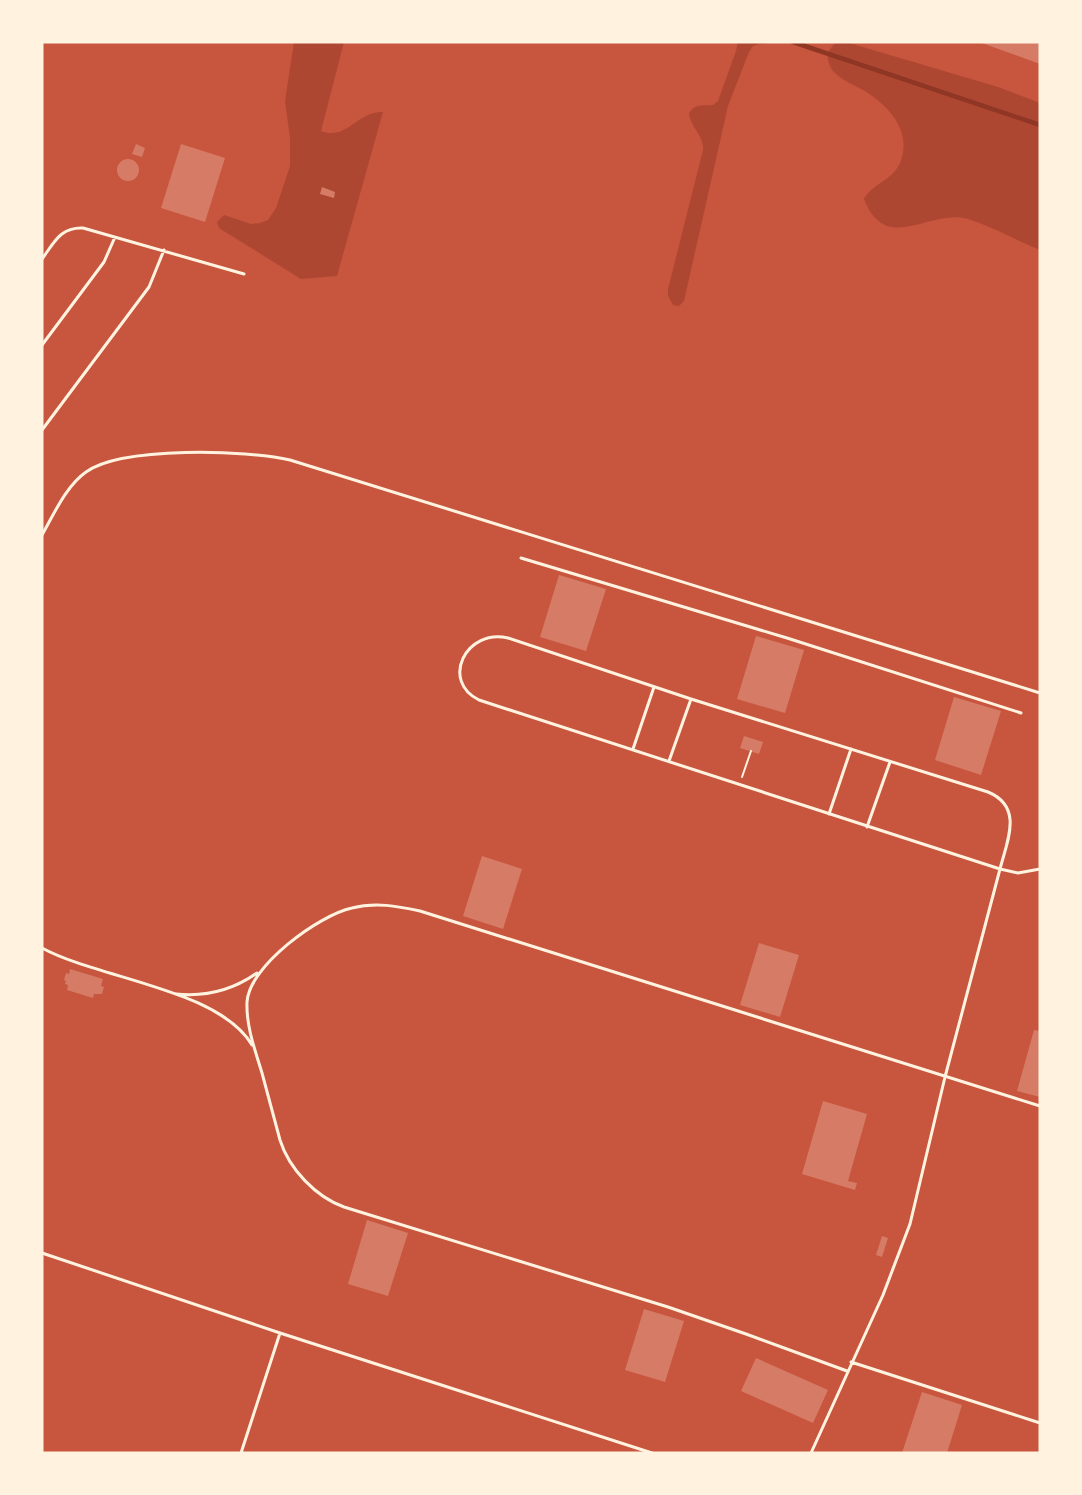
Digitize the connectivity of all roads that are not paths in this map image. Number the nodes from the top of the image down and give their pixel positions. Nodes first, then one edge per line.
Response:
1 (115, 237) junction
2 (165, 250) junction
3 (42, 259) edge
4 (244, 274) dead end
5 (42, 345) edge
6 (42, 430) edge
7 (42, 535) edge
8 (521, 558) dead end
9 (654, 687) junction
10 (1040, 693) edge
11 (691, 699) junction
12 (1021, 713) dead end
13 (633, 749) junction
14 (851, 749) junction
15 (669, 761) junction
16 (890, 762) junction
17 (829, 814) junction
18 (867, 827) junction
19 (1000, 869) junction
20 (1040, 869) edge
21 (42, 948) edge
22 (263, 969) junction
23 (171, 993) junction
24 (255, 1049) junction
25 (945, 1077) junction
26 (1040, 1106) edge
27 (42, 1253) edge
28 (280, 1333) junction
29 (851, 1362) junction
30 (847, 1371) junction
31 (1040, 1423) edge
32 (241, 1453) edge
33 (652, 1453) edge
34 (811, 1453) edge

1 - 2 lane
1 - 3 lane
1 - 5 lane
2 - 4 lane
2 - 6 lane
7 - 10 lane
8 - 12 lane
9 - 11 lane
9 - 13 lane
9 - 13 lane
11 - 14 lane
11 - 15 lane
13 - 15 lane
14 - 16 lane
14 - 17 lane
15 - 17 lane
16 - 18 lane
16 - 19 lane
17 - 18 lane
18 - 19 lane
19 - 20 lane
19 - 25 lane
21 - 23 lane
22 - 23 lane
22 - 24 lane
22 - 25 lane
23 - 24 lane
24 - 30 lane
25 - 26 lane
25 - 29 lane
27 - 28 lane
28 - 32 lane
28 - 33 lane
29 - 30 lane
29 - 31 lane
30 - 34 lane

